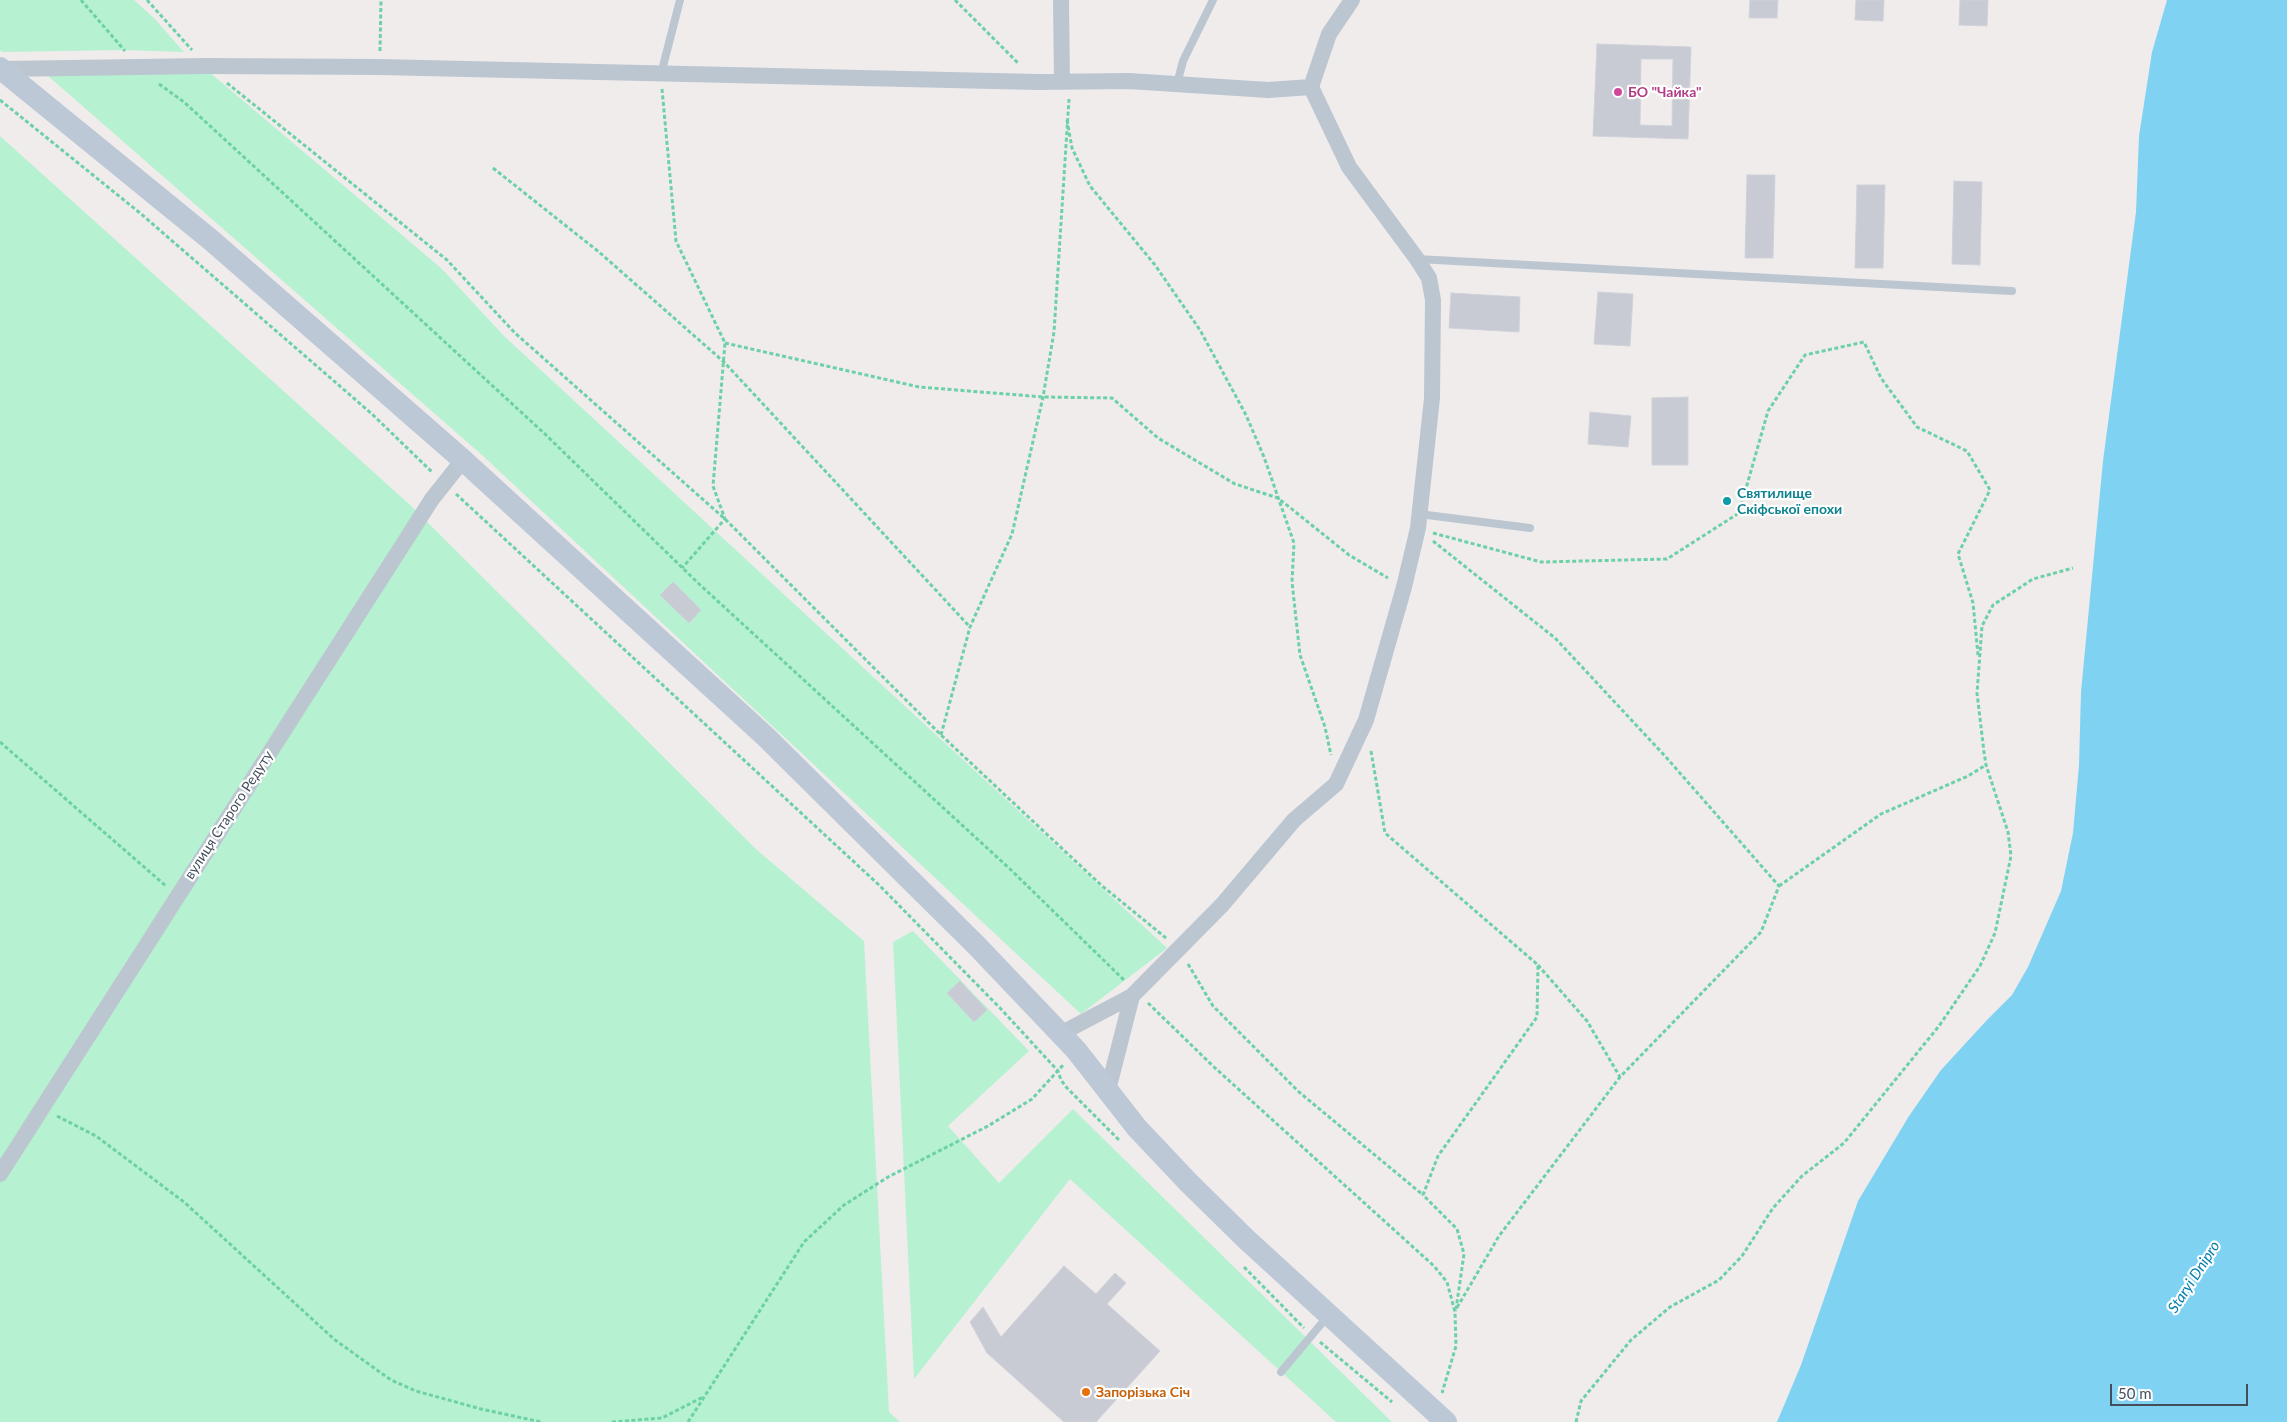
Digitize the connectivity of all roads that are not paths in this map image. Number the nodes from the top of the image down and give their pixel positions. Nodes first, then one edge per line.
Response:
1 (680, 0) edge
2 (1061, 0) edge
3 (1214, 0) edge
4 (1352, 0) edge
5 (1, 68) edge
6 (661, 74) junction
7 (1066, 82) junction
8 (1177, 84) junction
9 (1311, 87) junction
10 (1417, 259) junction
11 (2012, 291) dead end
12 (463, 460) junction
13 (1418, 521) junction
14 (1530, 528) dead end
15 (1134, 994) junction
16 (1068, 1042) junction
17 (1108, 1090) junction
18 (0, 1174) edge
19 (1328, 1315) junction
20 (1281, 1372) dead end
21 (1441, 1417) edge

1 - 6 lane
2 - 7 street
3 - 8 lane
4 - 9 street
5 - 6 street
5 - 12 main road
6 - 7 street
7 - 8 street
8 - 9 street
9 - 10 street
10 - 11 lane
10 - 13 street
12 - 16 main road
12 - 18 street, вулиця Старого Редуту
13 - 14 lane
13 - 15 street
15 - 16 street
15 - 17 street
16 - 17 main road
17 - 19 main road
19 - 20 lane
19 - 21 main road

